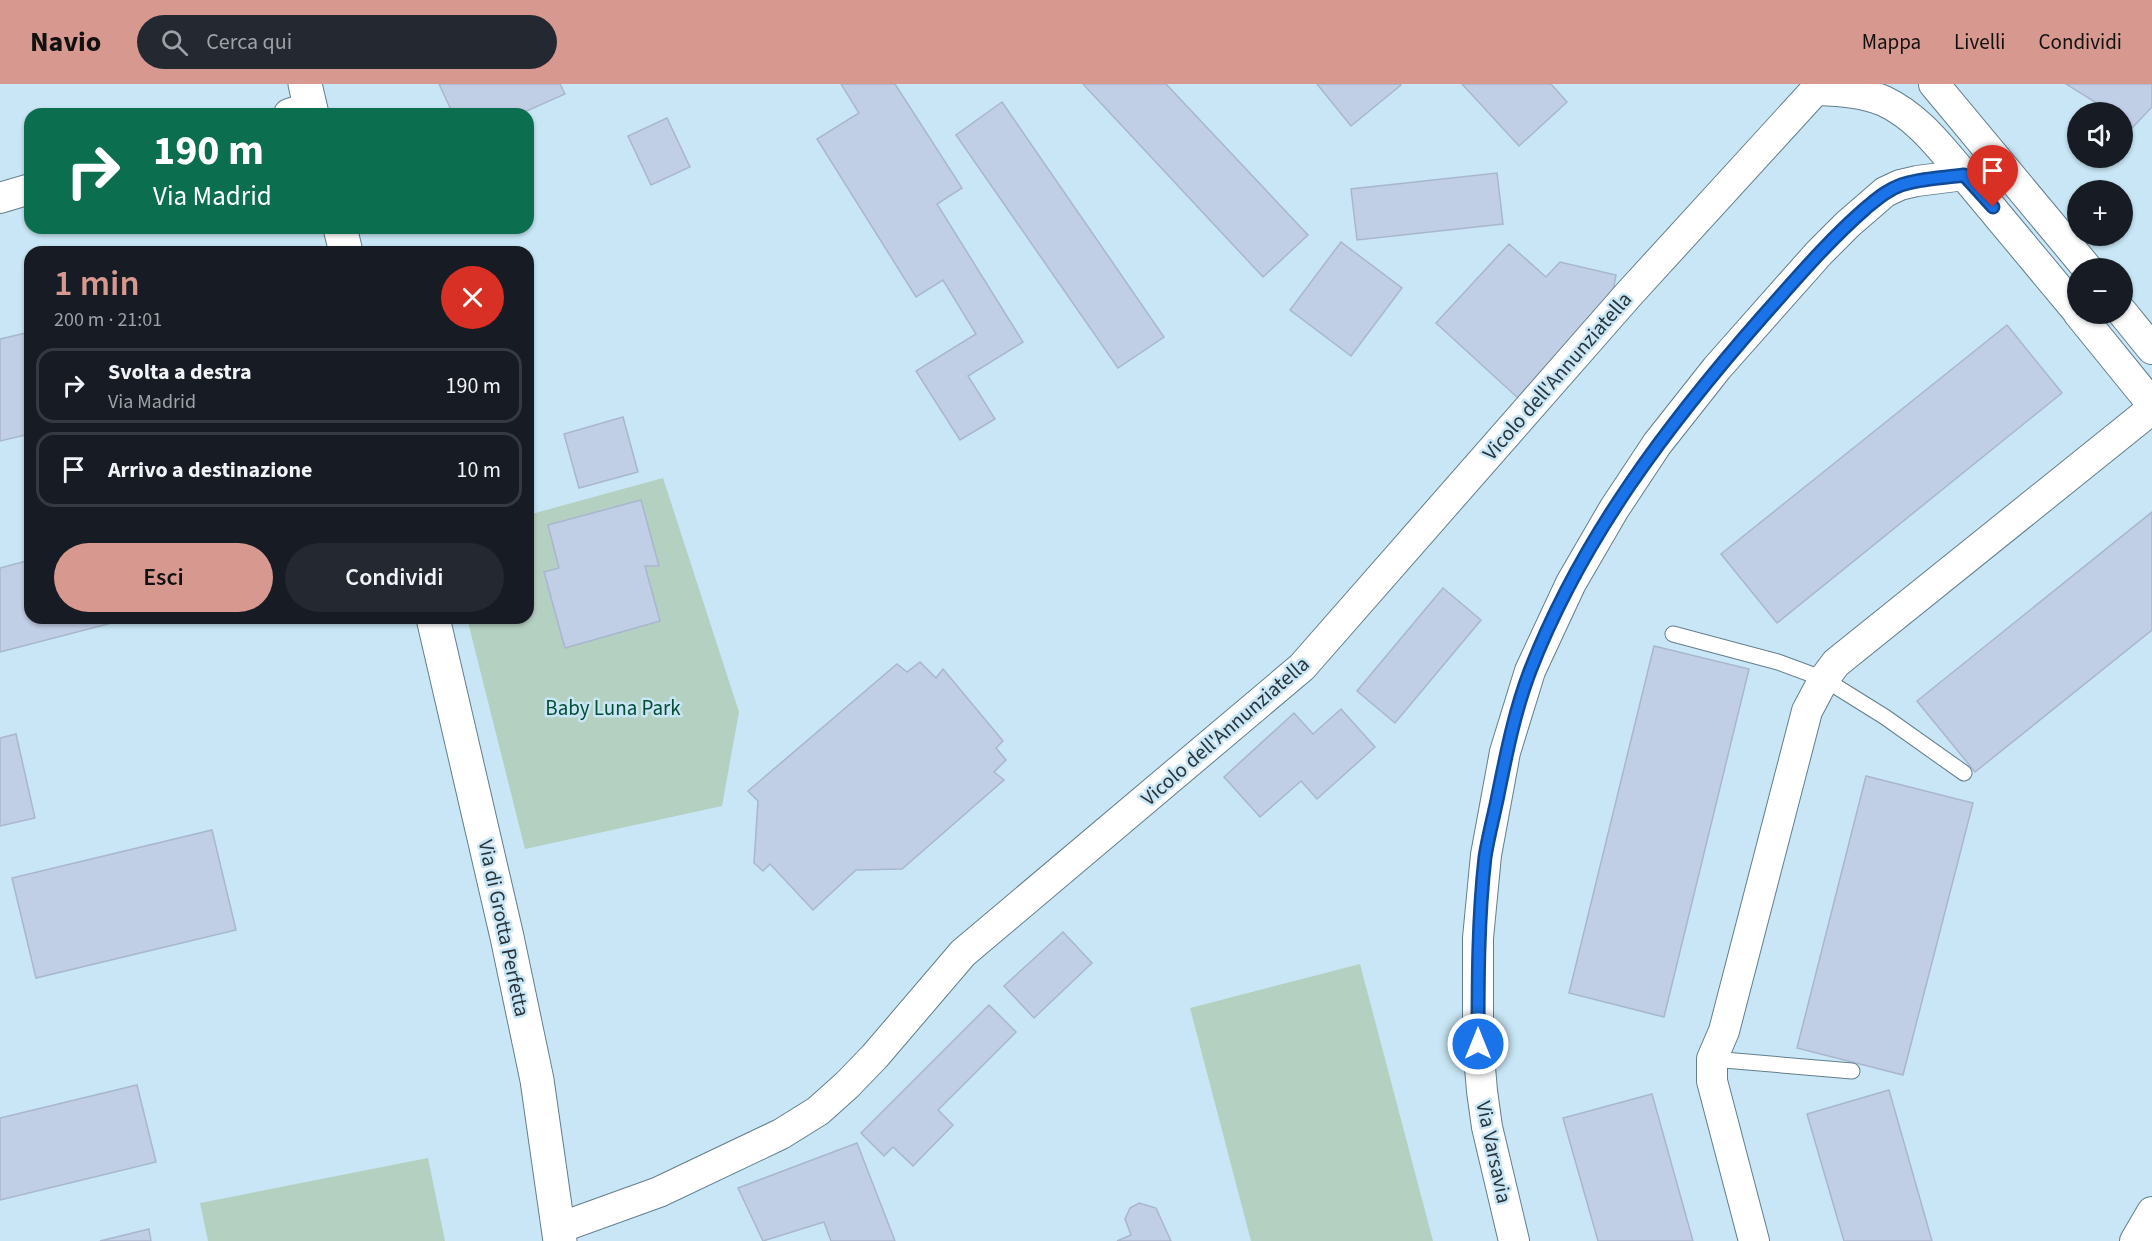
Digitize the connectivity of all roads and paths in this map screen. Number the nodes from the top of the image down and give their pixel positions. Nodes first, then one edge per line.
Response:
1 (1934, 84) edge
2 (1819, 87) edge
3 (1964, 175) junction
4 (24, 191) edge
5 (0, 198) edge
6 (2079, 258) edge
7 (2067, 294) edge
8 (2092, 324) edge
9 (2132, 324) edge
10 (2152, 349) edge
11 (2152, 407) edge
12 (434, 624) edge
13 (1673, 634) dead end
14 (1824, 679) junction
15 (1964, 773) dead end
16 (1712, 1059) junction
17 (1852, 1071) dead end
18 (2152, 1212) edge
19 (559, 1235) edge
20 (1514, 1241) edge
21 (1754, 1241) edge
22 (2135, 1241) edge

1 - 6 street
2 - 3 street
2 - 19 street, Vicolo dell'Annunziatella
3 - 7 street
3 - 20 street, Via Varsavia
4 - 5 street
8 - 11 street
9 - 10 street
11 - 14 street
12 - 19 street, Via di Grotta Perfetta
13 - 14 lane
14 - 15 lane
14 - 16 street
16 - 17 lane
16 - 21 street
18 - 22 street

